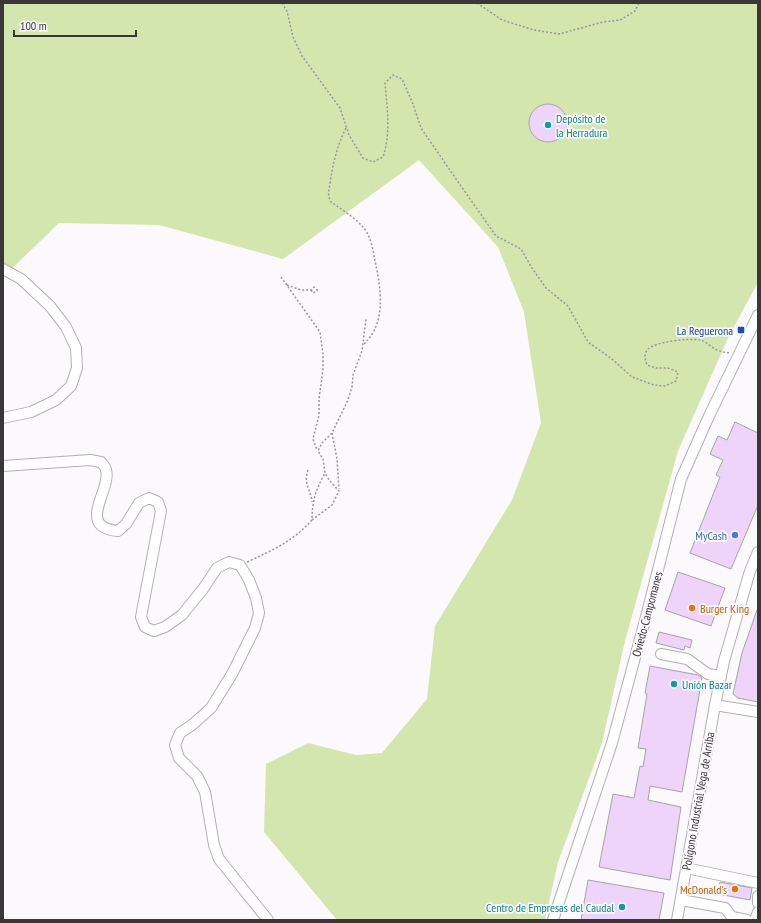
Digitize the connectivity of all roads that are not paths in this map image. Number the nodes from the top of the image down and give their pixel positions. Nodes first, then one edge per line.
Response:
1 (3, 269) edge
2 (758, 315) edge
3 (3, 418) edge
4 (3, 466) edge
5 (758, 552) edge
6 (661, 654) dead end
7 (721, 676) junction
8 (715, 705) junction
9 (758, 712) edge
10 (686, 868) junction
11 (758, 883) edge
12 (758, 896) edge
13 (681, 900) junction
14 (758, 903) edge
15 (758, 912) edge
16 (268, 920) edge
17 (553, 920) edge
18 (677, 920) edge
19 (747, 920) edge
20 (755, 920) edge

1 - 3 street
2 - 17 street, Oviedo-Campomanes
4 - 16 street
5 - 7 street, Polígono Industrial Vega de Arriba
6 - 7 street
7 - 8 street, Polígono Industrial Vega de Arriba
8 - 9 street
8 - 10 street, Polígono Industrial Vega de Arriba
10 - 11 street
10 - 13 street, Polígono Industrial Vega de Arriba
12 - 14 street
13 - 18 street, Polígono Industrial Vega de Arriba
13 - 19 street
15 - 20 street

